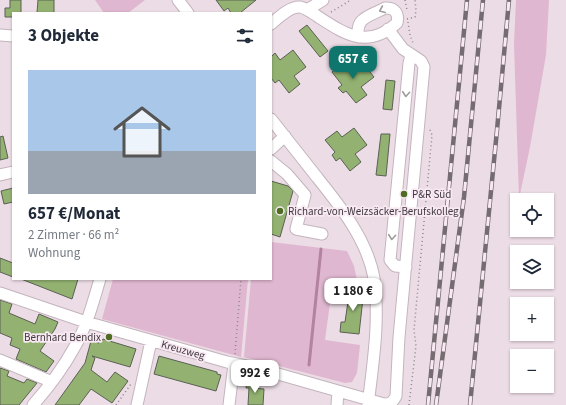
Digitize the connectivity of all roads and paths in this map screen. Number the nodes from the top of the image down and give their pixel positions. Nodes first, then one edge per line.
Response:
1 (178, 0) edge
2 (323, 0) edge
3 (351, 0) edge
4 (405, 0) edge
5 (415, 0) edge
6 (293, 5) edge
7 (308, 10) junction
8 (187, 12) edge
9 (328, 12) dead end
10 (408, 19) junction
11 (275, 21) edge
12 (388, 29) junction
13 (0, 35) edge
14 (12, 36) edge
15 (359, 37) junction
16 (411, 55) junction
17 (272, 120) edge
18 (428, 125) dead end
19 (285, 136) junction
20 (272, 148) edge
21 (272, 162) edge
22 (12, 172) edge
23 (0, 175) edge
24 (322, 234) dead end
25 (406, 267) junction
26 (100, 280) edge
27 (241, 280) edge
28 (0, 293) edge
29 (86, 322) junction
30 (151, 341) junction
31 (0, 360) edge
32 (234, 364) junction
33 (142, 381) junction
34 (51, 382) junction
35 (338, 391) junction
36 (369, 403) edge
37 (33, 405) edge
38 (116, 405) edge
39 (137, 405) edge
40 (229, 405) edge
41 (337, 405) edge
42 (409, 405) edge

1 - 8 street
2 - 7 street
3 - 9 path
4 - 10 path
5 - 10 path
6 - 7 street
6 - 11 street
7 - 15 street
10 - 16 path
12 - 15 street
12 -> 15 street
12 - 16 street
13 - 14 street
16 - 25 street
16 -> 25 street
17 - 19 street
18 - 42 path
19 - 20 street
19 - 36 street
21 - 24 street
22 - 23 street
25 - 36 street, Kreuzweg
26 - 29 street
27 - 32 path
28 - 29 street, Kreuzweg
29 - 30 street, Kreuzweg
29 - 34 street
30 - 32 street, Kreuzweg
30 - 33 street
31 - 34 street
32 - 35 street, Kreuzweg
32 - 40 street
33 - 38 path
33 - 39 street
34 - 37 street
35 - 36 street, Kreuzweg
35 - 41 street

